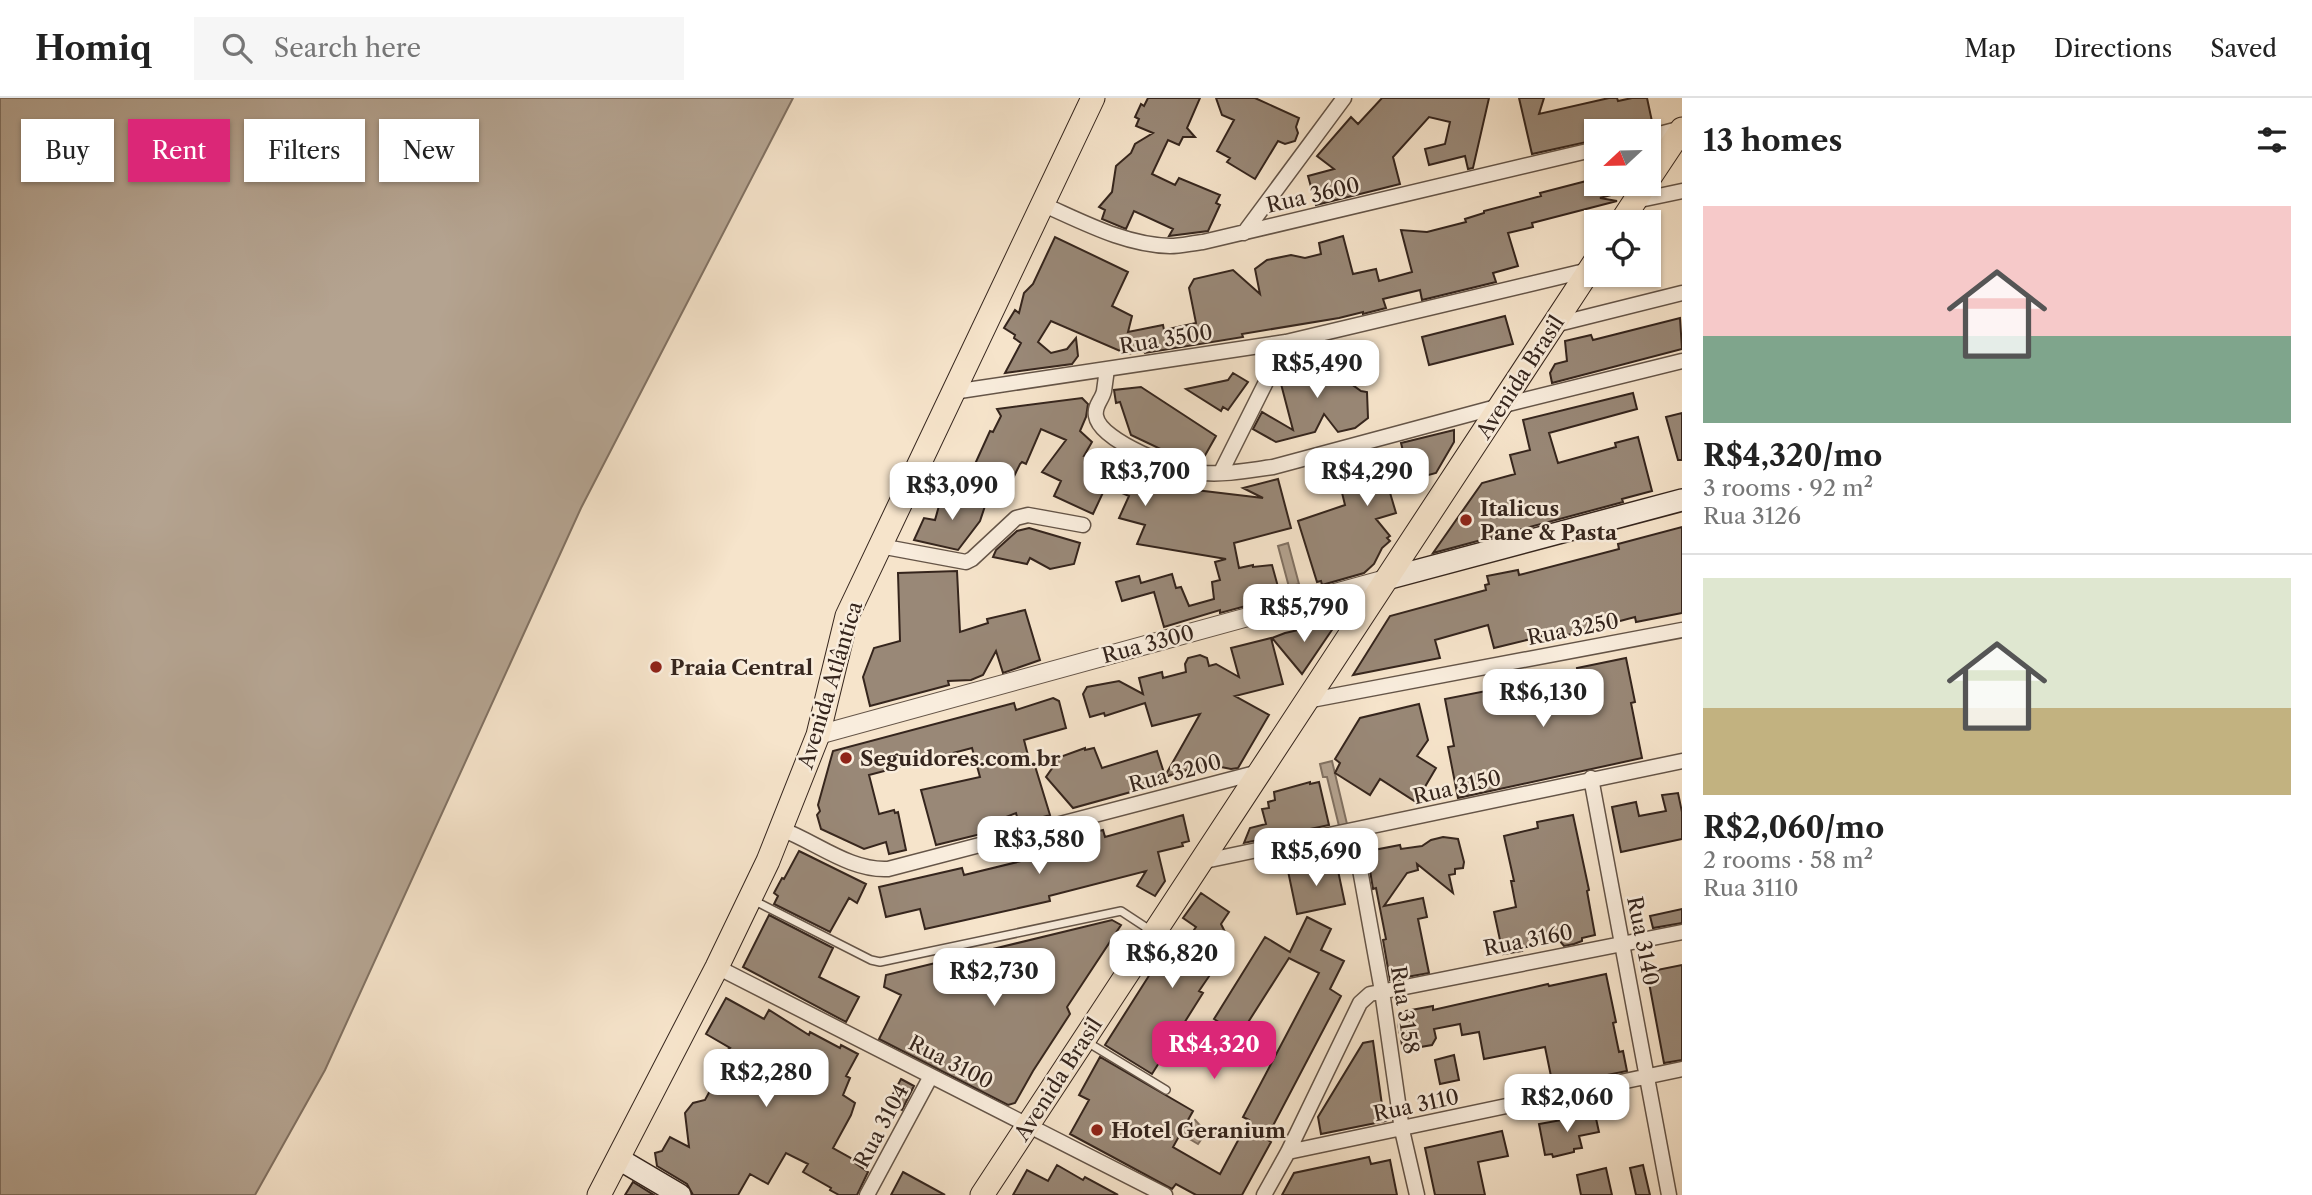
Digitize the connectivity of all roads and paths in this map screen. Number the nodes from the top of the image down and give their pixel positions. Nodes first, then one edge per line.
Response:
1 (1093, 98) edge
2 (1344, 98) edge
3 (1682, 129) edge
4 (1661, 133) edge
5 (1584, 152) edge
6 (1661, 161) edge
7 (1661, 190) edge
8 (1682, 191) edge
9 (1042, 204) junction
10 (1244, 233) junction
11 (1584, 267) edge
12 (1584, 278) edge
13 (1682, 293) edge
14 (1553, 325) junction
15 (1286, 342) junction
16 (1682, 361) edge
17 (1107, 369) junction
18 (953, 392) junction
19 (1500, 406) junction
20 (1221, 472) junction
21 (1682, 500) edge
22 (1083, 525) dead end
23 (880, 546) junction
24 (1386, 579) junction
25 (1682, 630) edge
26 (1306, 701) junction
27 (818, 735) junction
28 (1682, 761) edge
29 (1259, 772) junction
30 (1591, 778) junction
31 (781, 829) junction
32 (1353, 831) junction
33 (1200, 862) junction
34 (750, 899) junction
35 (1153, 932) junction
36 (1682, 932) edge
37 (1622, 943) junction
38 (717, 967) junction
39 (1382, 991) junction
40 (1083, 1040) junction
41 (1682, 1069) edge
42 (931, 1076) junction
43 (1647, 1076) junction
44 (1166, 1090) dead end
45 (1028, 1125) junction
46 (1402, 1130) junction
47 (1288, 1152) junction
48 (619, 1159) junction
49 (599, 1195) edge
50 (680, 1195) edge
51 (867, 1195) edge
52 (982, 1195) edge
53 (1165, 1195) edge
54 (1264, 1195) edge
55 (1417, 1195) edge
56 (1669, 1195) edge

1 - 9 main road, Avenida Atlântica
2 - 10 street
3 - 4 street
3 - 6 main road
5 - 10 street, Rua 3600
7 - 8 street
9 - 10 street, Rua 3600
9 - 18 main road, Avenida Atlântica
11 - 15 street, Rua 3500
12 - 14 main road, Avenida Brasil
13 - 14 street
14 - 19 main road, Avenida Brasil
15 - 17 street, Rua 3500
15 - 20 street
16 - 19 street
17 - 18 street, Rua 3500
17 - 20 street
18 - 23 main road, Avenida Atlântica
19 - 20 street
19 - 24 main road, Avenida Brasil
21 - 24 main road, Rua 3300
22 - 23 street
23 - 27 main road, Avenida Atlântica
24 - 26 main road, Avenida Brasil
24 - 27 street, Rua 3300
25 - 26 street, Rua 3250
26 - 29 main road, Avenida Brasil
27 - 31 main road, Avenida Atlântica
28 - 30 street, Rua 3150
29 - 31 street, Rua 3200
29 - 33 main road, Avenida Brasil
30 - 32 street, Rua 3150
30 - 37 street, Rua 3140
31 - 34 main road, Avenida Atlântica
32 - 33 street, Rua 3150
32 - 39 street, Rua 3158
33 - 35 main road, Avenida Brasil
34 - 35 lane
34 - 38 main road, Avenida Atlântica
35 - 40 main road, Avenida Brasil
36 - 37 street, Rua 3160
37 - 39 street, Rua 3160
37 - 43 street, Rua 3140
38 - 42 street, Rua 3100
38 - 48 main road, Avenida Atlântica
39 - 46 street, Rua 3158
39 - 47 street
40 - 44 lane
40 - 45 main road, Avenida Brasil
41 - 43 street, Rua 3110
42 - 45 street, Rua 3100
42 - 51 street, Rua 3104
43 - 46 street, Rua 3110
43 - 56 street, Rua 3140
45 - 52 main road, Avenida Brasil
45 - 53 street, Rua 3100
46 - 47 street, Rua 3110
46 - 55 street, Rua 3158
47 - 54 street
48 - 49 main road, Avenida Atlântica
48 - 50 main road

